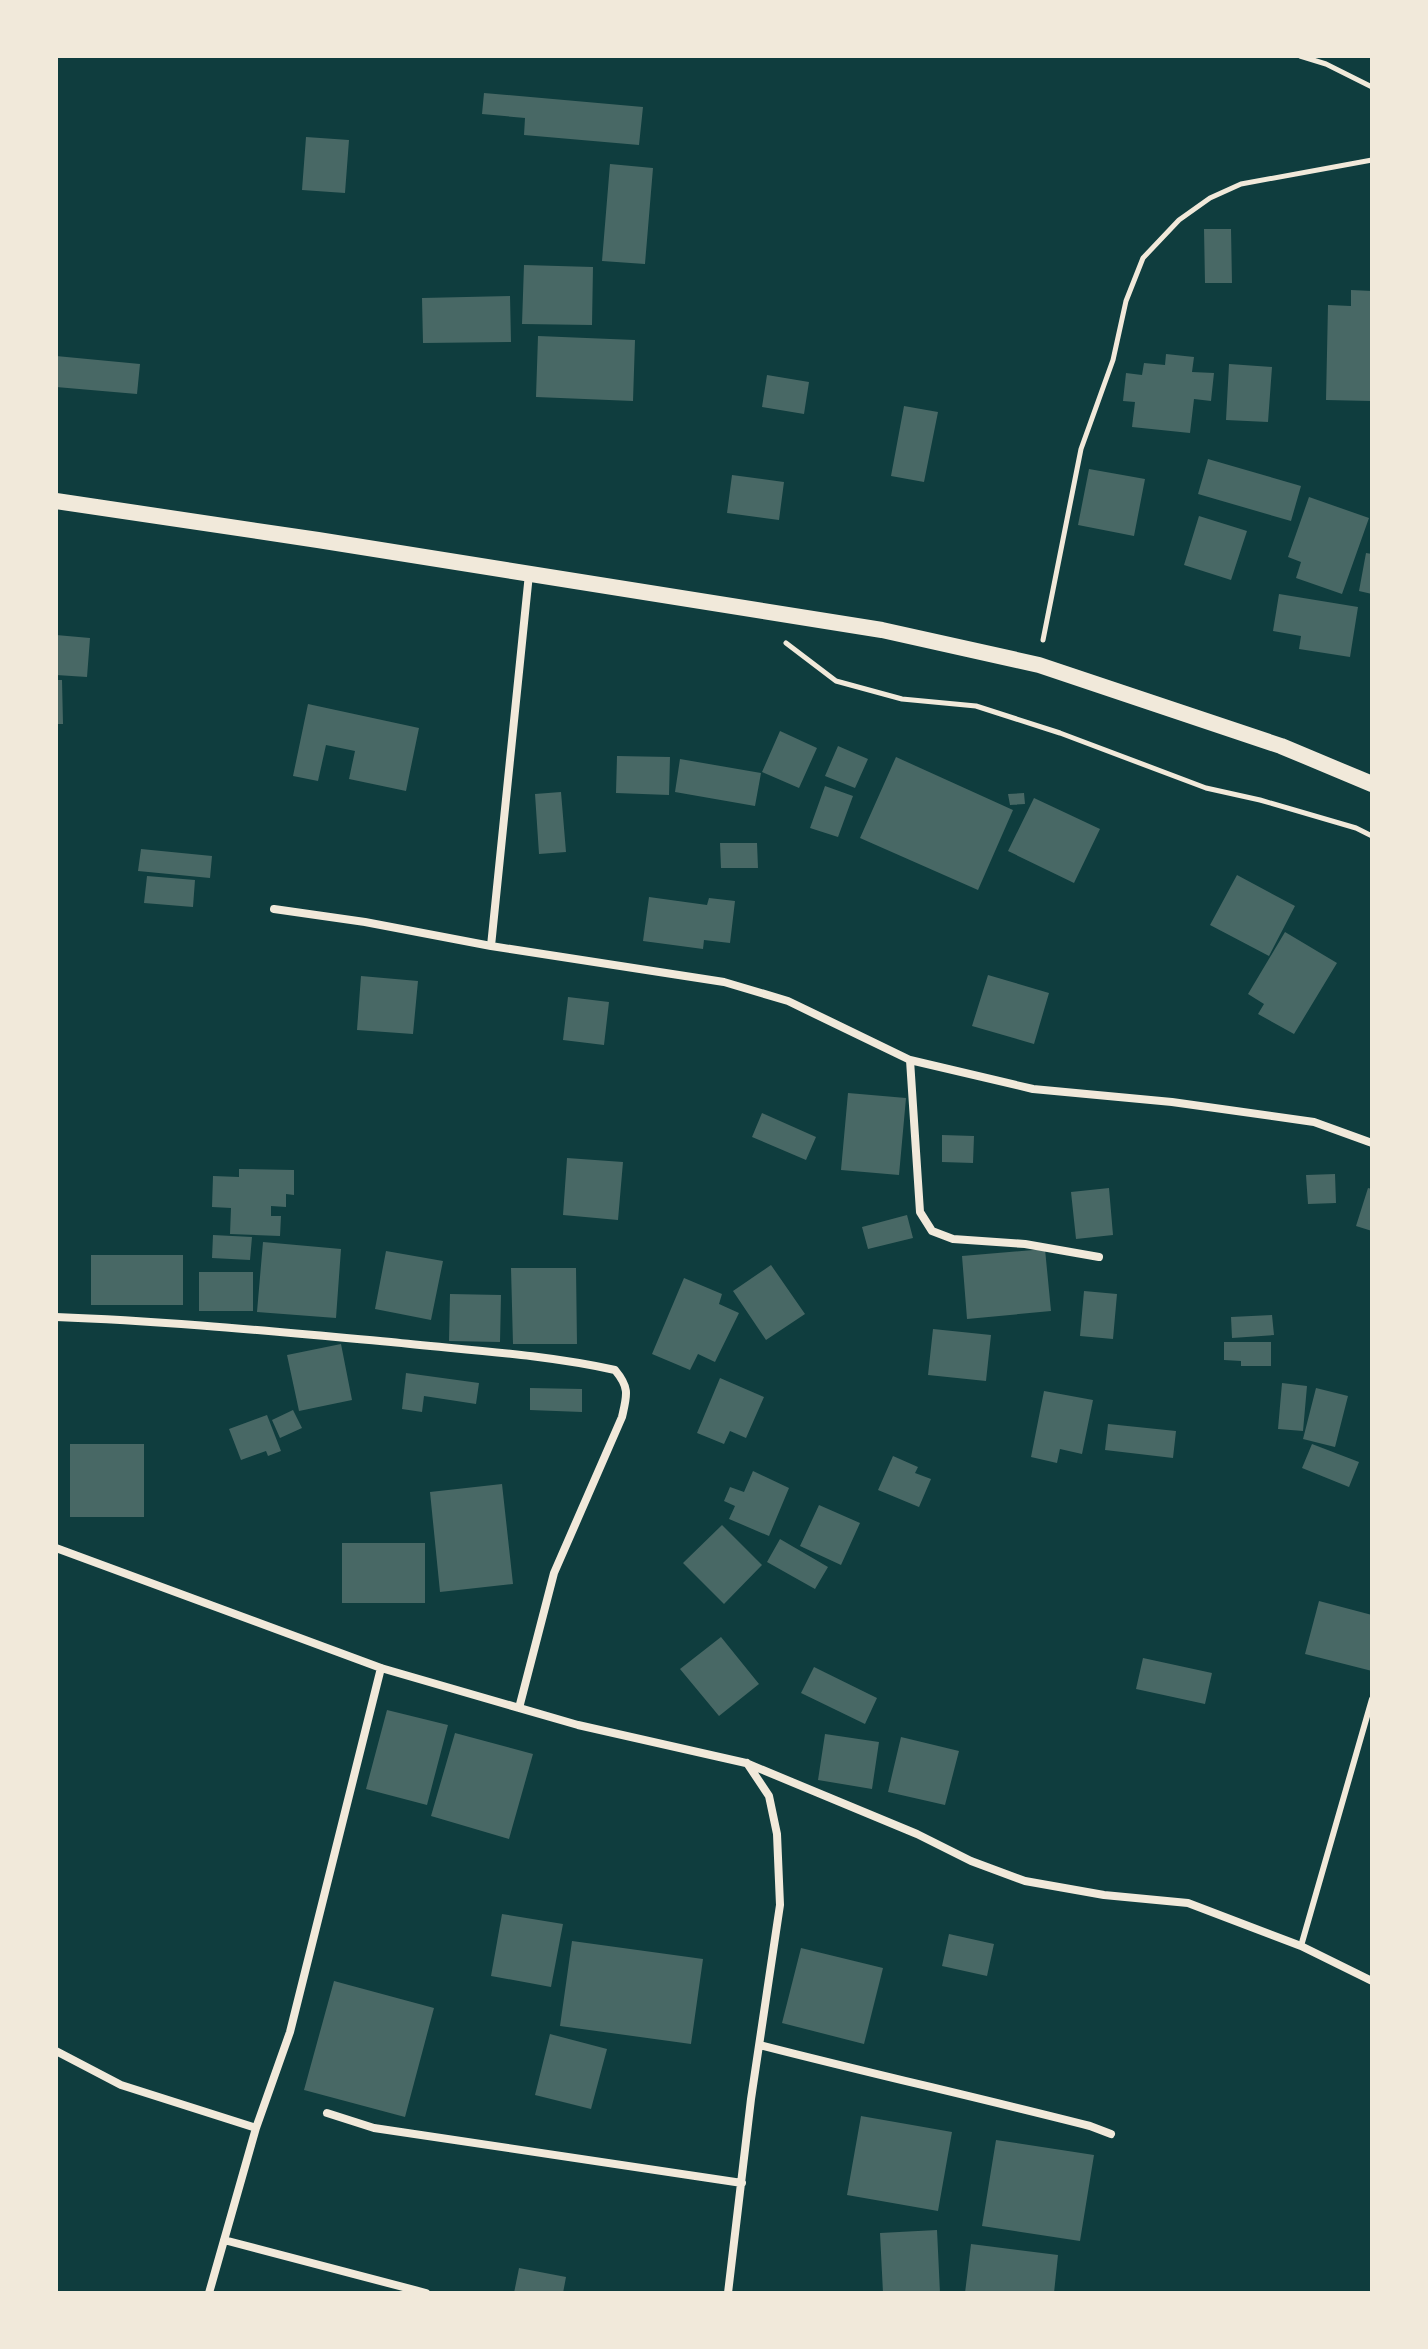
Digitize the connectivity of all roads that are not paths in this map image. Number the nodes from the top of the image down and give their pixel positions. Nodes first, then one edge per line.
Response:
1 (56, 501) edge
2 (529, 574) junction
3 (1372, 784) edge
4 (274, 909) dead end
5 (491, 946) junction
6 (910, 1060) junction
7 (1372, 1143) edge
8 (1099, 1257) dead end
9 (56, 1317) edge
10 (56, 1548) edge
11 (381, 1668) junction
12 (1372, 1699) edge
13 (519, 1708) junction
14 (746, 1763) junction
15 (1301, 1946) junction
16 (1372, 1981) edge
17 (760, 2045) junction
18 (56, 2051) edge
19 (327, 2113) dead end
20 (256, 2128) junction
21 (1111, 2134) dead end
22 (742, 2183) junction
23 (224, 2240) junction
24 (209, 2293) edge
25 (426, 2293) edge
26 (729, 2293) edge

1 - 2 main road
2 - 3 main road
2 - 5 street
4 - 5 street
5 - 6 street
6 - 7 street
6 - 8 street
9 - 13 street
10 - 11 street
11 - 13 street
11 - 20 street
12 - 15 lane
13 - 14 street
14 - 15 street
14 - 17 street
15 - 16 street
17 - 21 street
17 - 22 street
18 - 20 street
19 - 22 street
20 - 23 street
22 - 26 street
23 - 24 street
23 - 25 street

